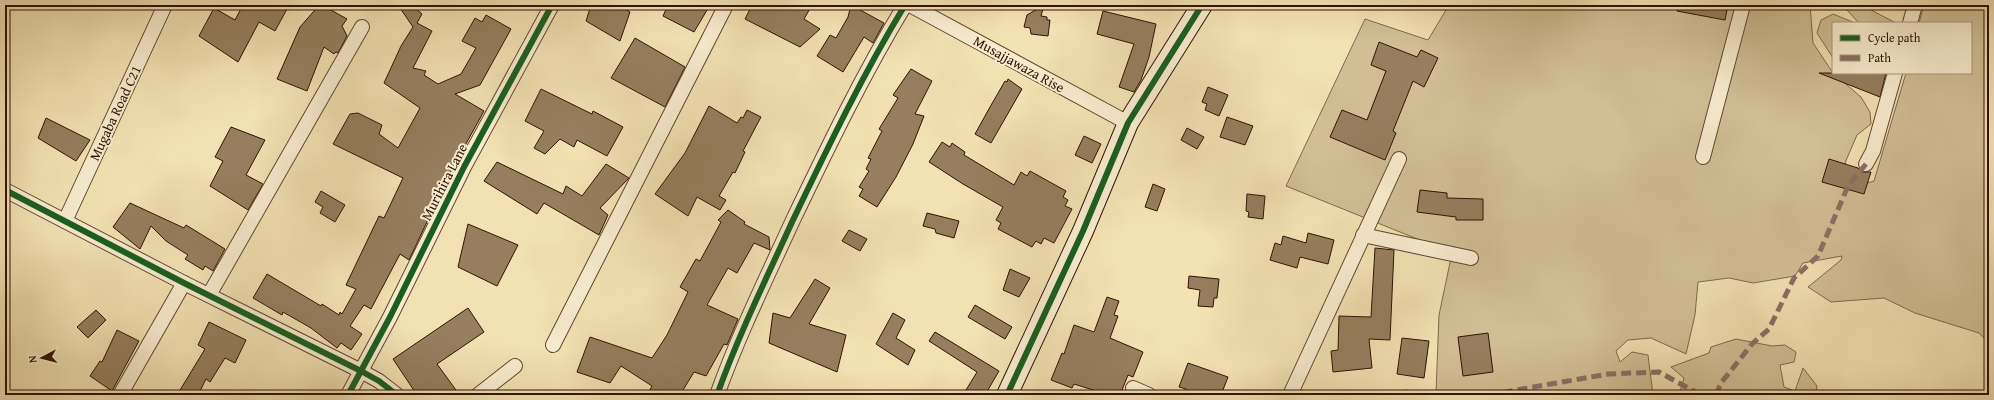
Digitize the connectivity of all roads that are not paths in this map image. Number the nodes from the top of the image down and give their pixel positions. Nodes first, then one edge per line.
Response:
1 (165, 5) edge
2 (552, 5) edge
3 (726, 5) edge
4 (905, 5) edge
5 (910, 5) edge
6 (1743, 5) edge
7 (1915, 5) edge
8 (1198, 6) edge
9 (936, 11) edge
10 (1910, 22) edge
11 (362, 27) dead end
12 (1896, 74) edge
13 (1128, 123) junction
14 (1704, 157) dead end
15 (1399, 158) dead end
16 (1866, 164) dead end
17 (5, 190) edge
18 (65, 221) junction
19 (1363, 235) junction
20 (1471, 258) dead end
21 (184, 283) junction
22 (209, 295) junction
23 (553, 345) dead end
24 (515, 366) dead end
25 (361, 371) junction
26 (1133, 388) dead end
27 (120, 395) edge
28 (348, 395) edge
29 (397, 395) edge
30 (478, 395) edge
31 (717, 395) edge
32 (1007, 395) edge
33 (1149, 395) edge
34 (1290, 395) edge

1 - 18 street, Mugaba Road C21
2 - 25 street, Murihira Lane
3 - 23 street
4 - 31 street
5 - 9 street, Musajjawaza Rise
6 - 14 street
7 - 10 street
8 - 13 street
9 - 13 street, Musajjawaza Rise
11 - 22 street
12 - 16 street
13 - 32 street
15 - 19 street
17 - 18 street
18 - 21 street
19 - 20 street
19 - 34 street
21 - 22 street
21 - 27 street
22 - 25 street
24 - 30 street
25 - 28 street, Murihira Lane
25 - 29 street
26 - 33 street

